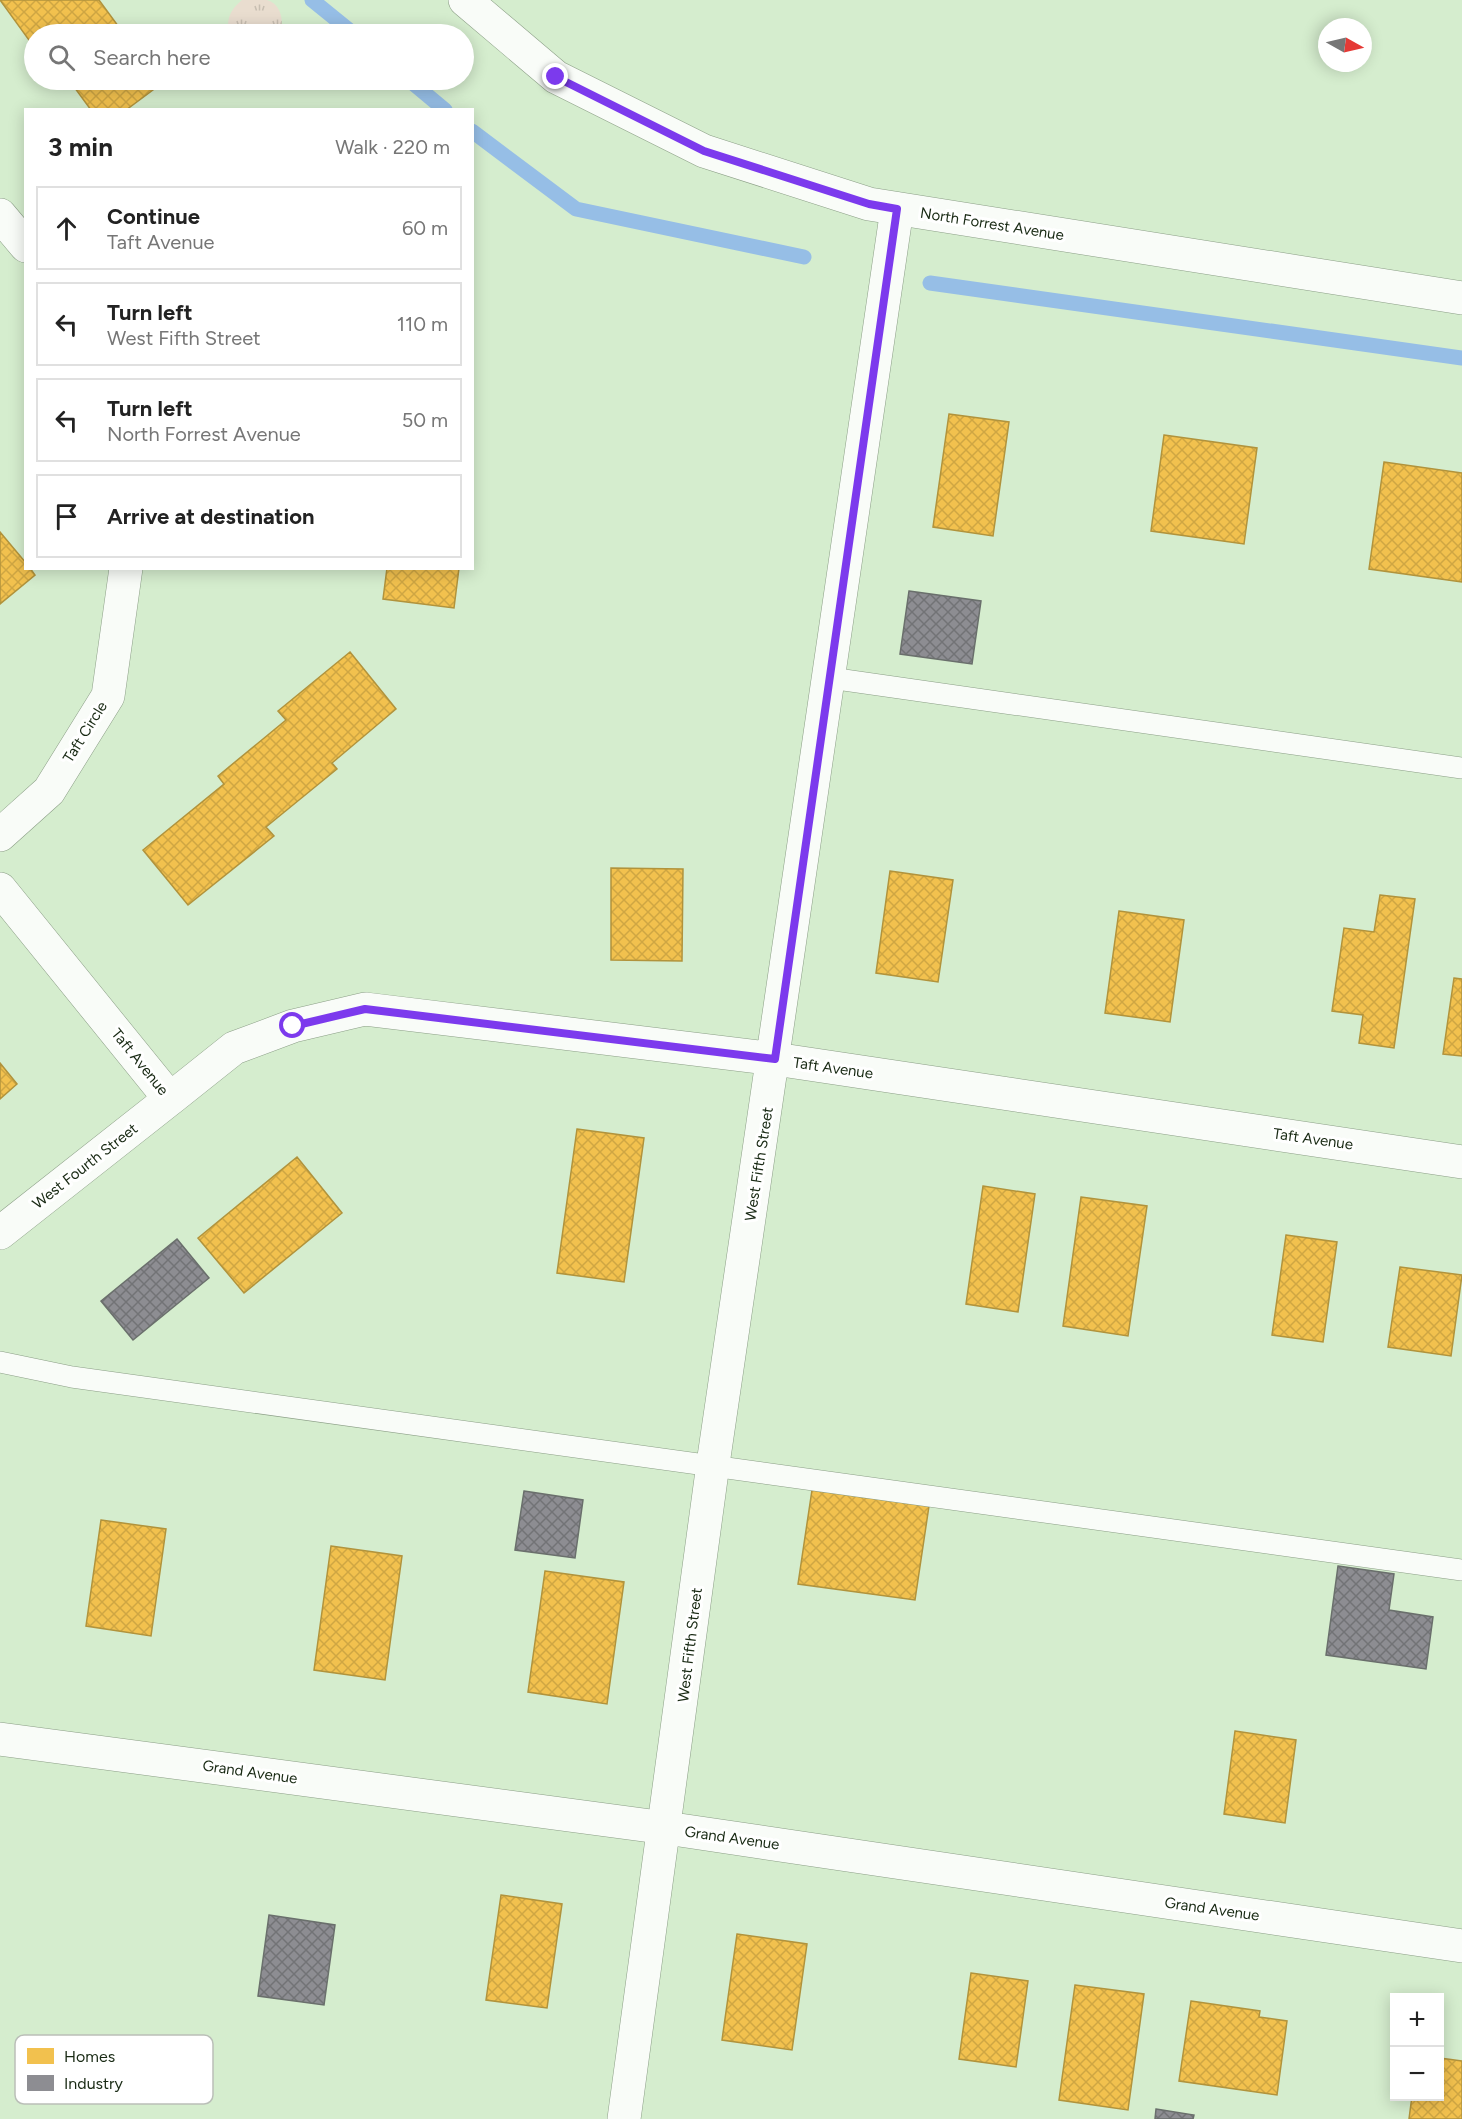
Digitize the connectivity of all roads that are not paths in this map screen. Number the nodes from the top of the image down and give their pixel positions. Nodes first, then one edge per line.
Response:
1 (465, 0) edge
2 (897, 209) junction
3 (0, 215) edge
4 (24, 244) edge
5 (1462, 298) edge
6 (126, 570) edge
7 (830, 678) junction
8 (1462, 768) edge
9 (0, 835) edge
10 (0, 889) edge
11 (775, 1059) junction
12 (170, 1099) junction
13 (1462, 1162) edge
14 (0, 1233) edge
15 (0, 1362) edge
16 (713, 1464) junction
17 (1462, 1570) edge
18 (0, 1739) edge
19 (666, 1828) junction
20 (1462, 1946) edge
21 (624, 2119) edge

1 - 2 street, North Forrest Avenue
2 - 5 street, North Forrest Avenue
2 - 7 street, West Fifth Street
3 - 4 street
6 - 9 street, Taft Circle
7 - 8 lane
7 - 11 street, West Fifth Street
10 - 12 street, Taft Avenue
11 - 12 street, Taft Avenue
11 - 13 street, Taft Avenue
11 - 16 street, West Fifth Street
12 - 14 street, West Fourth Street
15 - 16 lane
16 - 17 lane
16 - 19 street, West Fifth Street
18 - 19 street, Grand Avenue
19 - 20 street, Grand Avenue
19 - 21 street, West Fifth Street

